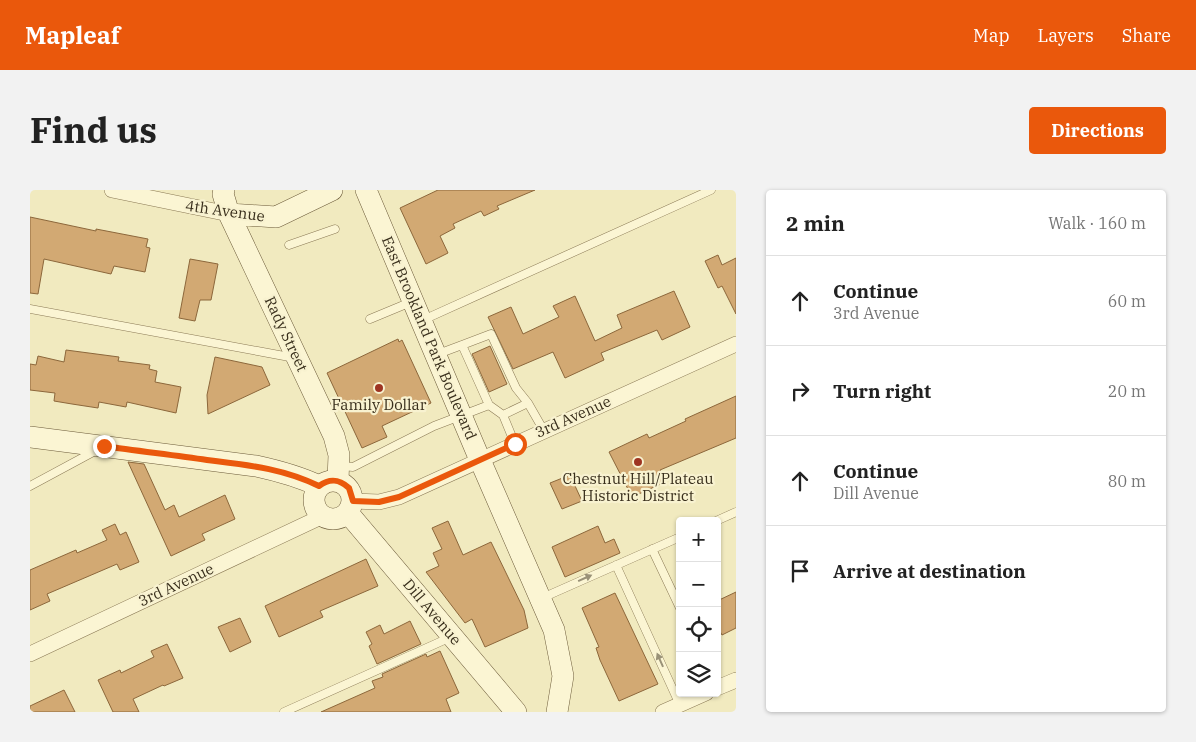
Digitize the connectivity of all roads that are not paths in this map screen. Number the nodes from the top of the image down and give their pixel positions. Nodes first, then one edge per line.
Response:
1 (112, 190) edge
2 (224, 190) edge
3 (332, 190) edge
4 (366, 190) edge
5 (711, 190) edge
6 (229, 214) junction
7 (335, 229) dead end
8 (289, 245) dead end
9 (30, 309) edge
10 (417, 311) junction
11 (370, 319) dead end
12 (736, 344) edge
13 (462, 345) junction
14 (436, 355) junction
15 (297, 359) junction
16 (528, 403) junction
17 (489, 405) junction
18 (502, 414) junction
19 (462, 416) junction
20 (544, 431) junction
21 (30, 437) edge
22 (515, 444) junction
23 (104, 446) junction
24 (480, 460) junction
25 (332, 478) junction
26 (30, 486) edge
27 (350, 507) junction
28 (736, 512) edge
29 (323, 516) junction
30 (721, 519) edge
31 (676, 539) edge
32 (652, 549) junction
33 (616, 565) junction
34 (540, 598) junction
35 (680, 607) edge
36 (452, 636) junction
37 (30, 654) edge
38 (736, 680) edge
39 (721, 686) edge
40 (697, 697) edge
41 (680, 705) junction
42 (288, 711) edge
43 (516, 712) edge
44 (557, 712) edge
45 (663, 712) edge

1 - 6 street, 4th Avenue
2 - 6 street, Rady Street
3 - 6 street, 4th Avenue
4 - 10 street, East Brookland Park Boulevard
5 - 10 lane
6 - 15 street, Rady Street
7 - 8 lane
9 - 15 lane
10 - 11 lane
10 - 14 street, East Brookland Park Boulevard
12 - 20 street, 3rd Avenue
13 - 14 lane
13 - 16 lane
13 - 17 lane
14 - 19 street, East Brookland Park Boulevard
15 - 25 street, Rady Street
16 - 18 lane
16 - 20 lane
17 - 18 lane
17 - 19 lane
18 - 22 lane
19 - 24 street, East Brookland Park Boulevard
19 - 25 lane
20 - 22 street, 3rd Avenue
21 - 23 street
22 - 24 street, 3rd Avenue
23 - 25 street
23 - 26 lane
24 - 27 street, 3rd Avenue
24 - 34 street, East Brookland Park Boulevard
25 - 27 street
25 - 29 street
27 - 29 street
27 - 36 street, Dill Avenue
28 - 30 lane
29 - 37 street, 3rd Avenue
31 - 32 lane
32 - 33 lane
32 - 35 lane
34 -> 33 lane
41 -> 33 lane
34 - 44 street, East Brookland Park Boulevard
36 - 42 lane
36 - 43 street, Dill Avenue
38 - 39 street
40 - 41 street
41 - 45 street

